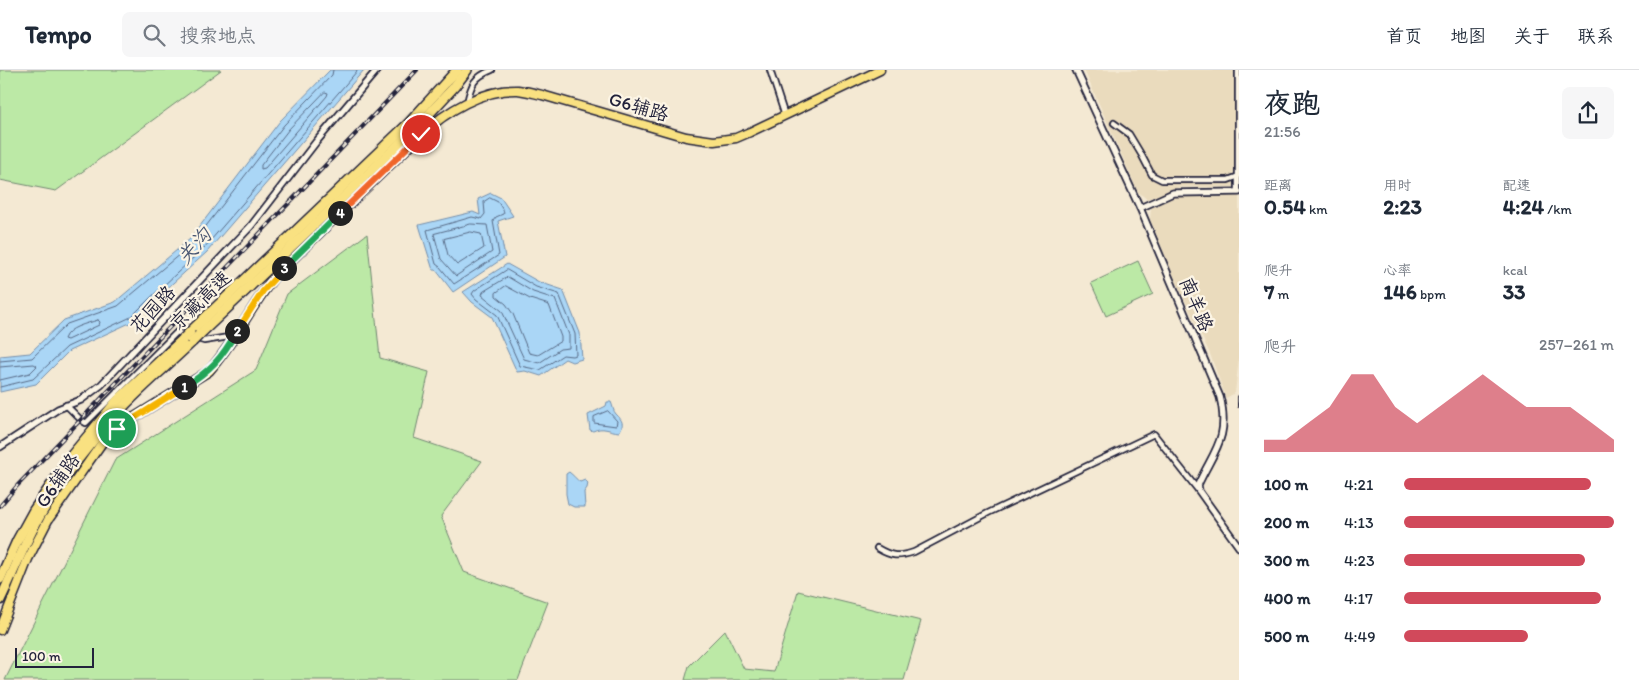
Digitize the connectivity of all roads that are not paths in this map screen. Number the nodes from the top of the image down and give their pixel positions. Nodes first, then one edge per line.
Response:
1 (377, 70) edge
2 (457, 70) edge
3 (467, 70) edge
4 (492, 70) edge
5 (770, 70) edge
6 (880, 70) edge
7 (1076, 70) edge
8 (1238, 70) edge
9 (467, 102) junction
10 (785, 116) junction
11 (1114, 123) dead end
12 (1238, 177) edge
13 (1238, 192) edge
14 (1140, 208) junction
15 (235, 336) junction
16 (194, 337) junction
17 (66, 405) junction
18 (0, 447) edge
19 (1199, 491) junction
20 (1239, 547) edge
21 (877, 548) dead end
22 (0, 580) edge
23 (0, 600) edge
24 (0, 630) edge

1 - 17 street, 花园路
2 - 16 highway, 京藏高速
3 - 16 highway
4 - 9 street
5 - 10 street
6 - 10 main road, G6辅路
7 - 14 street, 南羊路
8 - 12 street
9 - 10 main road, G6辅路
9 - 15 main road, G6辅路
11 - 12 street
12 - 13 street
13 - 14 street
14 - 19 street, 南羊路
15 - 16 street
15 - 24 main road, G6辅路
16 - 17 street
16 - 22 highway, 京藏高速, bridge
16 - 23 highway
17 - 18 street, 花园路
19 - 20 street
19 - 21 street

